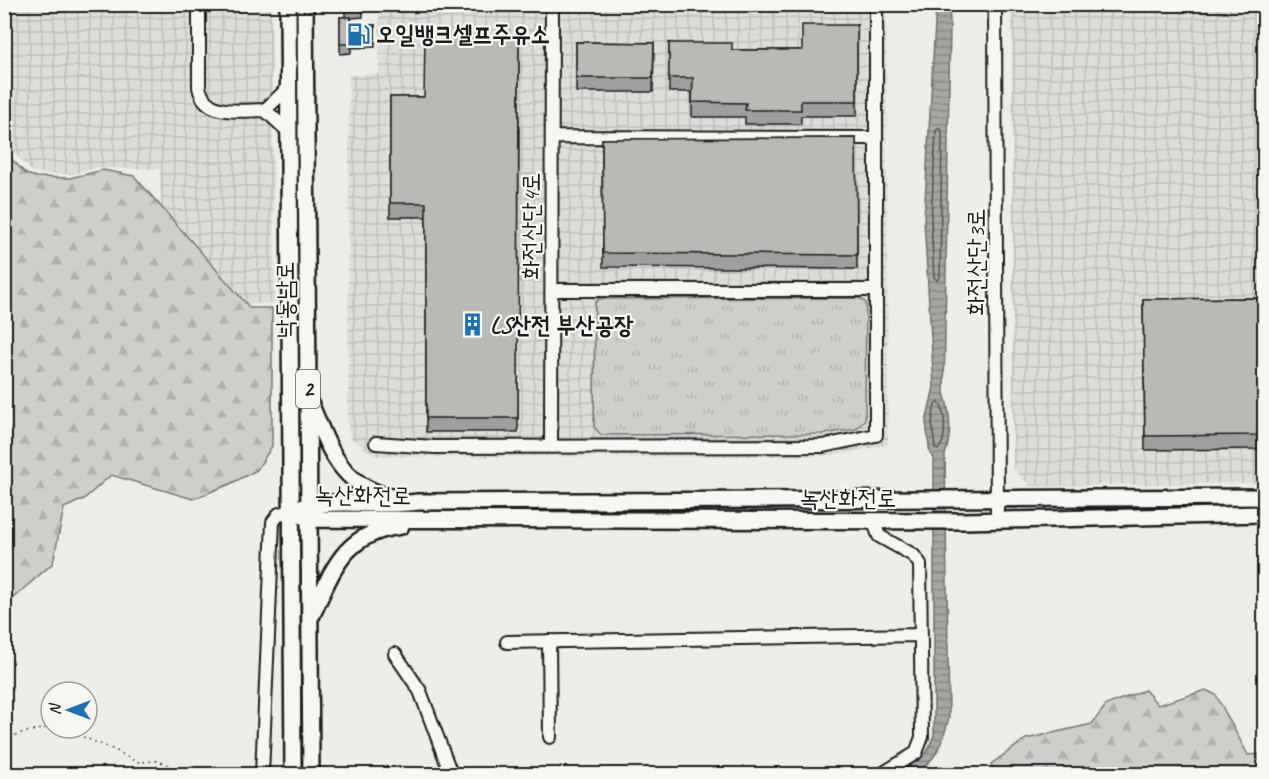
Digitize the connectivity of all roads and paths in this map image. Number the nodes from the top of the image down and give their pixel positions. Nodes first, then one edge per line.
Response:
1 (199, 4) edge
2 (288, 4) edge
3 (305, 4) edge
4 (552, 4) edge
5 (876, 4) edge
6 (995, 4) edge
7 (288, 88) junction
8 (265, 110) junction
9 (289, 132) junction
10 (552, 137) junction
11 (876, 138) junction
12 (552, 290) junction
13 (876, 291) junction
14 (308, 398) junction
15 (376, 443) dead end
16 (551, 447) junction
17 (1264, 496) edge
18 (998, 497) junction
19 (418, 502) junction
20 (291, 511) junction
21 (309, 512) junction
22 (1264, 514) edge
23 (447, 519) junction
24 (873, 520) junction
25 (998, 520) junction
26 (310, 621) junction
27 (921, 635) junction
28 (549, 641) junction
29 (507, 642) dead end
30 (395, 654) dead end
31 (39, 729) edge
32 (550, 736) dead end
33 (4, 740) edge
34 (90, 740) edge
35 (192, 774) edge
36 (262, 774) edge
37 (293, 774) edge
38 (311, 774) edge
39 (451, 774) edge
40 (882, 774) edge

1 - 8 street
2 - 7 main road, 낙동남로 / 2
3 - 14 main road, 낙동남로 / 2
4 - 10 street, 화전산단4로
5 - 11 street
6 - 18 street, 화전산단3로
7 - 8 street
7 - 9 main road, 낙동남로 / 2
8 - 9 street
9 - 20 main road, 낙동남로 / 2
10 - 11 street
10 - 12 street, 화전산단4로
11 - 13 street
12 - 13 street
12 - 16 street, 화전산단4로
13 - 16 street
14 - 19 main road
14 - 21 main road, 낙동남로 / 2
15 - 16 street
17 - 18 main road, 녹산화전로
18 - 19 main road, 녹산화전로
18 - 25 street, 화전산단3로
19 - 21 main road, 녹산화전로
20 - 21 main road, 녹산화전로
20 - 36 street
20 - 37 main road, 낙동남로 / 2
21 - 23 main road, 녹산화전로
21 - 26 main road, 낙동남로 / 2
22 - 25 main road, 녹산화전로
23 - 24 main road, 녹산화전로
23 - 26 main road
24 - 25 main road, 녹산화전로
24 - 27 street
26 - 38 main road, 낙동남로 / 2
27 - 28 street
27 - 40 street
28 - 29 street
28 - 32 street
30 - 39 street
31 - 33 path
34 - 35 path

